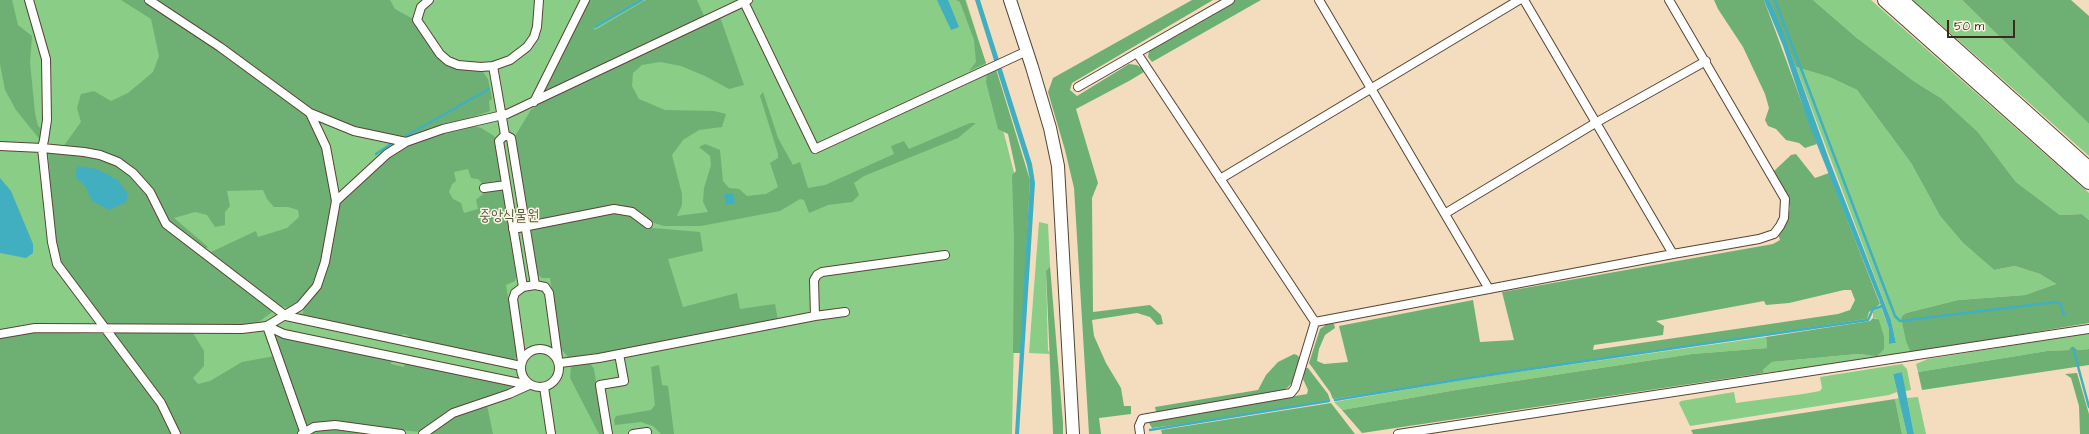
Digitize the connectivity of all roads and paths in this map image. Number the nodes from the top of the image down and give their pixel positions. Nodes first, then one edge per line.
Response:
1 (29, 0) edge
2 (149, 0) edge
3 (429, 0) edge
4 (539, 0) edge
5 (585, 0) edge
6 (1010, 0) edge
7 (1230, 0) edge
8 (1319, 0) edge
9 (1519, 0) edge
10 (1524, 0) edge
11 (1669, 0) edge
12 (1885, 0) edge
13 (1901, 0) edge
14 (746, 1) edge
15 (1027, 51) junction
16 (1137, 53) junction
17 (1706, 61) junction
18 (493, 66) junction
19 (1078, 87) dead end
20 (1371, 88) junction
21 (534, 102) junction
22 (310, 113) junction
23 (502, 116) junction
24 (1597, 122) junction
25 (505, 135) junction
26 (406, 142) junction
27 (0, 146) edge
28 (42, 148) junction
29 (2089, 169) edge
30 (1220, 179) junction
31 (2089, 182) edge
32 (506, 185) junction
33 (484, 188) dead end
34 (336, 201) junction
35 (1446, 213) junction
36 (648, 224) dead end
37 (526, 226) junction
38 (513, 229) junction
39 (1673, 254) junction
40 (945, 255) dead end
41 (535, 285) junction
42 (523, 287) junction
43 (1489, 289) junction
44 (845, 312) dead end
45 (286, 316) junction
46 (815, 316) junction
47 (1315, 322) junction
48 (267, 326) junction
49 (105, 329) junction
50 (2089, 329) edge
51 (0, 334) edge
52 (619, 354) junction
53 (559, 361) junction
54 (522, 364) junction
55 (529, 385) junction
56 (544, 387) junction
57 (1139, 430) edge
58 (647, 432) dead end
59 (176, 434) edge
60 (304, 434) edge
61 (402, 434) edge
62 (423, 434) edge
63 (551, 434) edge
64 (608, 434) edge
65 (633, 434) edge
66 (1073, 434) edge
67 (1398, 434) edge

1 - 28 street
2 - 22 street
3 - 18 street
4 - 18 street
5 - 21 street
6 - 15 main road
7 - 16 street
8 - 20 street
9 - 20 street
10 - 24 street
11 - 17 street
12 - 31 highway
13 - 29 highway
14 - 15 street
14 - 21 street
15 - 66 main road
16 - 19 street
16 - 30 street
17 - 24 street
17 - 39 street
18 - 23 street
20 - 30 street
20 - 35 street
21 - 23 street
22 - 26 street
22 - 34 street
23 - 25 street
23 - 26 street
24 - 35 street
24 - 39 street
25 - 32 street
25 - 37 street
26 - 34 street
27 - 28 street
28 - 45 street
28 - 49 street
30 - 47 street
32 - 33 street
32 - 38 street
34 - 45 street
35 - 43 street
36 - 37 street
37 - 38 street
37 - 41 street
38 - 42 street
39 - 43 street
40 - 46 street
41 - 42 street
41 - 53 street
42 - 54 street
43 - 47 street
44 - 46 street
45 - 48 street
45 - 54 street
46 - 52 street
47 - 57 street
48 - 49 street
48 - 55 street
48 - 60 street
49 - 51 street
49 - 59 street
50 - 67 street
52 - 53 street
52 - 64 street
53 - 54 street
53 - 56 street
54 - 55 street
55 - 56 street
55 - 62 street
56 - 63 street
58 - 65 street
60 - 61 street

